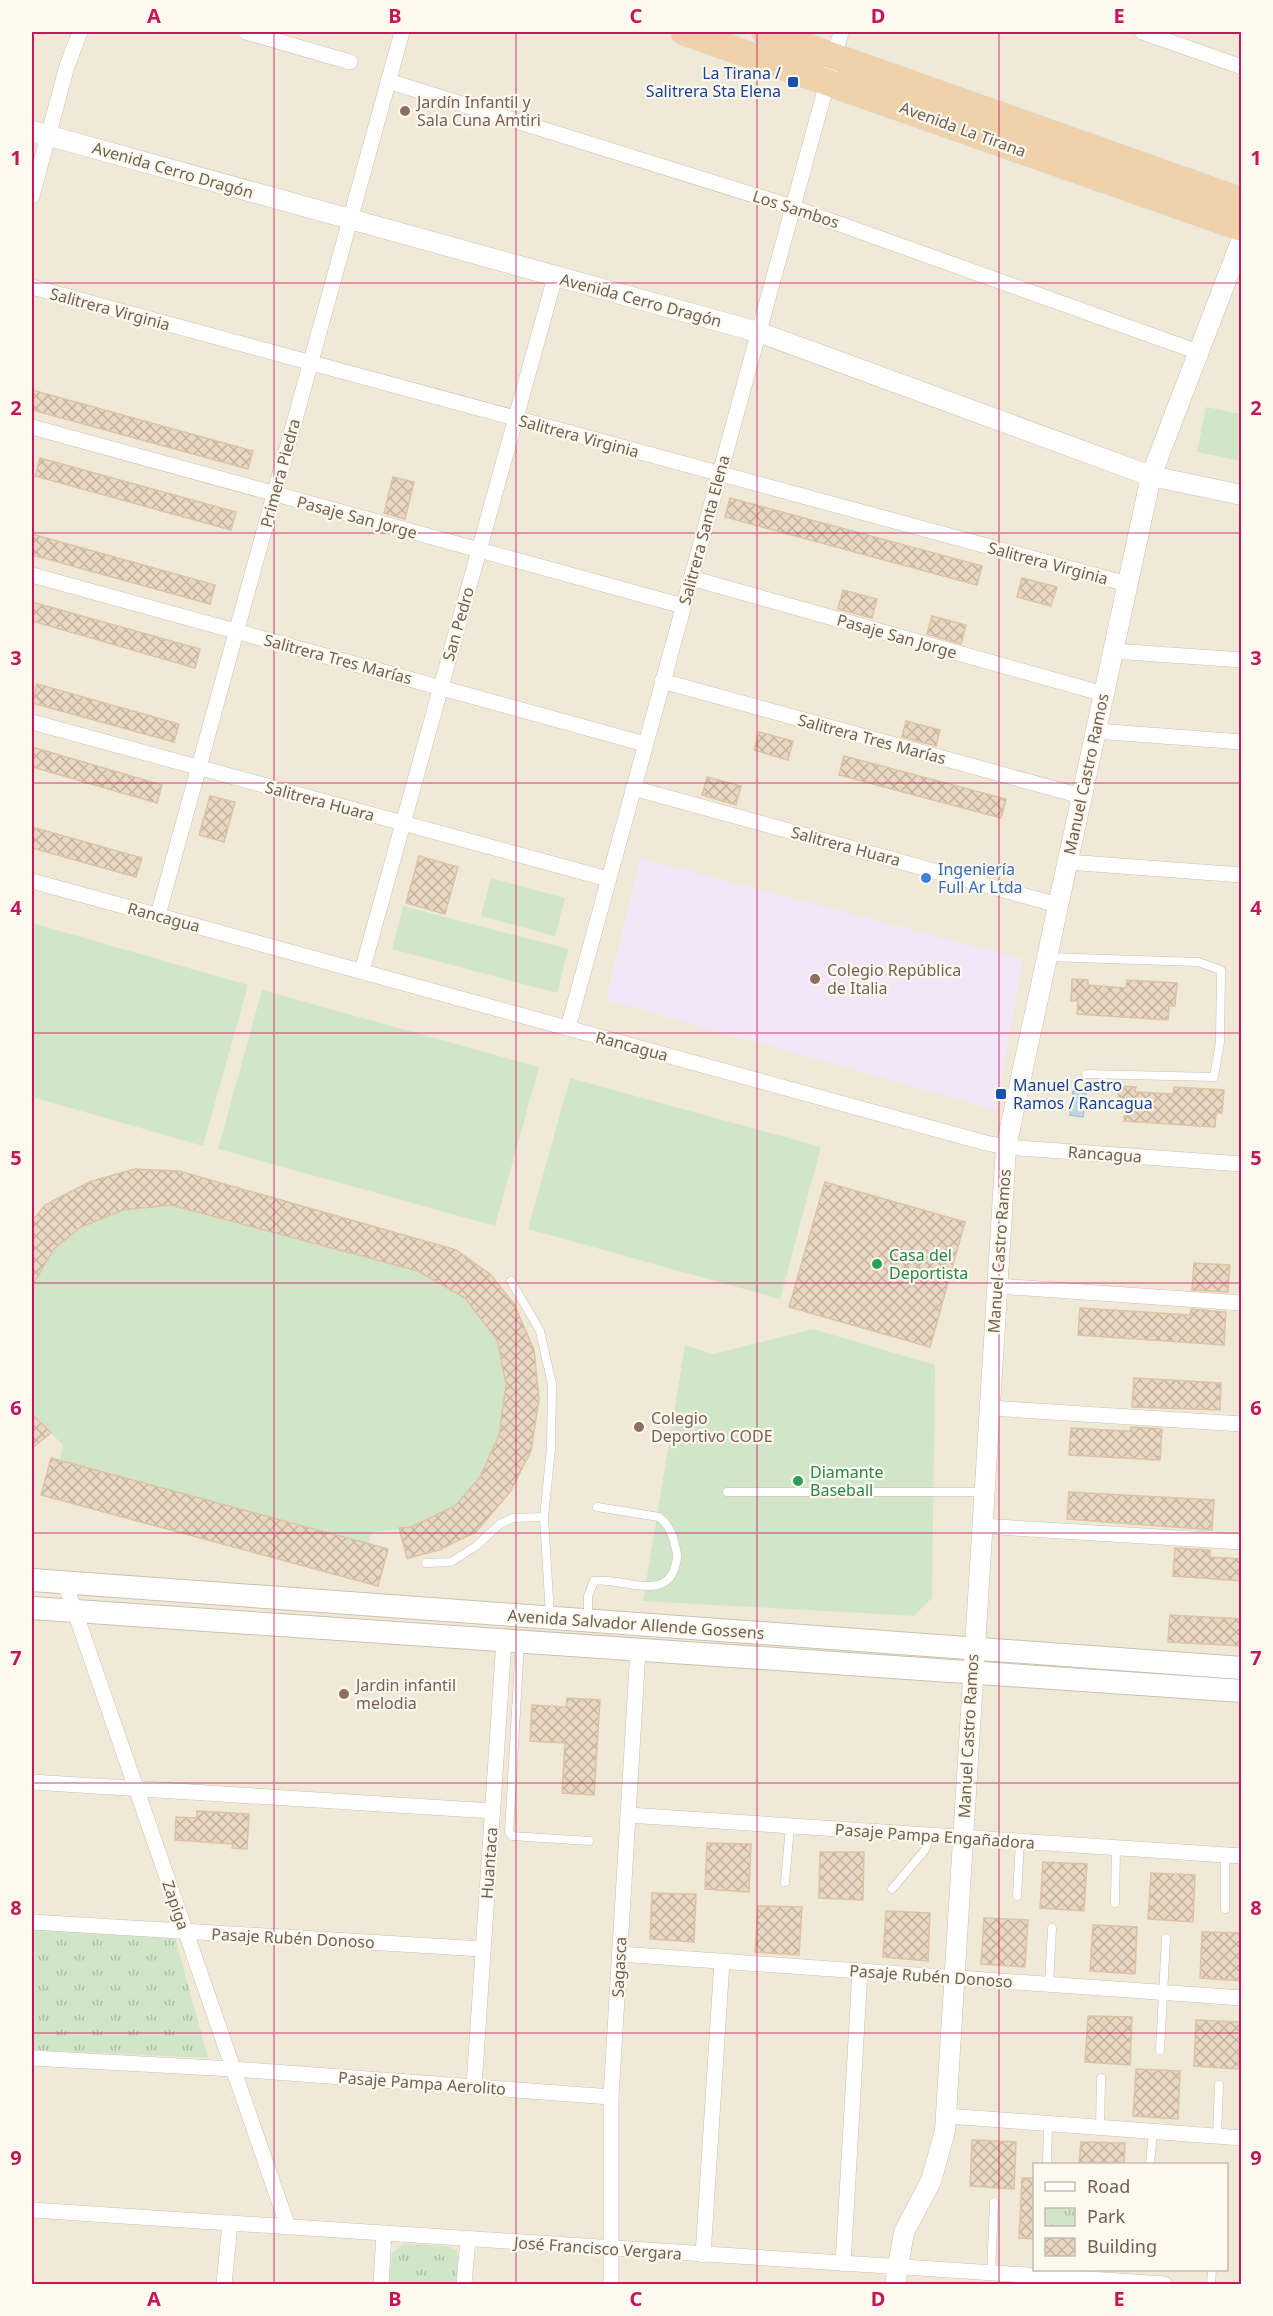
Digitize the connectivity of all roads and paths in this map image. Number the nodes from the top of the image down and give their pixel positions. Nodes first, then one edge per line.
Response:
1 (80, 32) edge
2 (246, 32) edge
3 (402, 32) edge
4 (684, 32) edge
5 (765, 32) edge
6 (1142, 32) edge
7 (838, 43) edge
8 (350, 62) dead end
9 (1242, 67) edge
10 (827, 80) junction
11 (388, 81) junction
12 (40, 133) edge
13 (32, 196) edge
14 (1242, 201) edge
15 (792, 207) junction
16 (350, 220) junction
17 (1242, 228) edge
18 (1242, 239) edge
19 (555, 277) junction
20 (32, 287) edge
21 (758, 333) junction
22 (1198, 352) junction
23 (310, 363) junction
24 (516, 419) junction
25 (32, 427) edge
26 (719, 474) junction
27 (1151, 476) junction
28 (274, 494) junction
29 (1242, 495) edge
30 (479, 550) junction
31 (32, 575) edge
32 (691, 578) junction
33 (1127, 584) junction
34 (683, 606) junction
35 (236, 631) junction
36 (1113, 651) junction
37 (1242, 660) edge
38 (663, 681) junction
39 (441, 688) junction
40 (1104, 694) junction
41 (32, 722) edge
42 (1096, 731) junction
43 (1242, 742) edge
44 (645, 744) junction
45 (199, 768) junction
46 (633, 788) junction
47 (1082, 796) junction
48 (403, 823) junction
49 (1067, 862) junction
50 (1242, 875) edge
51 (609, 879) junction
52 (32, 881) edge
53 (1058, 905) junction
54 (158, 915) junction
55 (1046, 957) junction
56 (362, 971) junction
57 (568, 1028) junction
58 (1086, 1074) dead end
59 (1006, 1147) junction
60 (1242, 1164) edge
61 (511, 1281) dead end
62 (997, 1286) junction
63 (1242, 1303) edge
64 (989, 1408) junction
65 (1242, 1424) edge
66 (727, 1492) dead end
67 (983, 1492) junction
68 (597, 1507) dead end
69 (544, 1517) junction
70 (981, 1526) junction
71 (1242, 1542) edge
72 (426, 1563) dead end
73 (32, 1580) edge
74 (65, 1583) junction
75 (32, 1608) edge
76 (74, 1610) junction
77 (550, 1618) junction
78 (588, 1621) junction
79 (512, 1641) junction
80 (973, 1648) junction
81 (638, 1650) junction
82 (1242, 1668) edge
83 (972, 1672) junction
84 (1242, 1691) edge
85 (32, 1782) edge
86 (136, 1789) junction
87 (492, 1811) junction
88 (628, 1815) junction
89 (790, 1826) junction
90 (932, 1836) junction
91 (963, 1838) junction
92 (590, 1841) dead end
93 (1020, 1841) junction
94 (1116, 1848) junction
95 (1225, 1855) junction
96 (1242, 1856) edge
97 (785, 1882) dead end
98 (892, 1889) dead end
99 (1017, 1896) dead end
100 (1115, 1903) dead end
101 (1225, 1910) dead end
102 (32, 1922) edge
103 (1052, 1928) dead end
104 (185, 1931) junction
105 (1166, 1938) dead end
106 (483, 1949) junction
107 (620, 1954) junction
108 (722, 1961) junction
109 (860, 1971) junction
110 (955, 1978) junction
111 (1049, 1984) junction
112 (1162, 1992) junction
113 (1242, 1998) edge
114 (1160, 2050) dead end
115 (32, 2058) edge
116 (233, 2069) junction
117 (1101, 2078) dead end
118 (1219, 2085) dead end
119 (474, 2087) junction
120 (611, 2097) junction
121 (946, 2116) junction
122 (1048, 2124) junction
123 (1100, 2127) junction
124 (1153, 2131) junction
125 (1216, 2136) junction
126 (1242, 2138) edge
127 (1047, 2163) edge
128 (1150, 2163) edge
129 (994, 2202) dead end
130 (32, 2210) edge
131 (230, 2223) junction
132 (288, 2227) junction
133 (384, 2233) junction
134 (468, 2239) junction
135 (612, 2249) junction
136 (703, 2254) junction
137 (843, 2264) junction
138 (991, 2274) junction
139 (896, 2276) edge
140 (1085, 2278) edge
141 (225, 2284) edge
142 (381, 2284) edge
143 (464, 2284) edge
144 (610, 2284) edge
145 (1164, 2284) edge

1 - 12 street
2 - 8 street
3 - 11 street, Primera Piedra
4 - 10 highway, Avenida La Tirana
5 - 7 highway, Avenida La Tirana
6 - 9 street
7 - 10 street, Salitrera Santa Elena
7 - 14 highway, Avenida La Tirana
10 - 15 street, Salitrera Santa Elena
10 - 17 highway, Avenida La Tirana
11 - 15 street, Los Sambos
11 - 16 street, Primera Piedra
12 - 13 street
12 - 16 street, Avenida Cerro Dragón
15 - 21 street, Salitrera Santa Elena
15 - 22 street, Los Sambos
16 - 19 street, Avenida Cerro Dragón
16 - 23 street, Primera Piedra
18 - 22 street, Manuel Castro Ramos
19 - 21 street, Avenida Cerro Dragón
19 - 24 street, San Pedro
20 - 23 street, Salitrera Virginia
21 - 26 street, Salitrera Santa Elena
21 - 27 street, Avenida Cerro Dragón
22 - 27 street, Manuel Castro Ramos
23 - 24 street, Salitrera Virginia
23 - 28 street, Primera Piedra
24 - 26 street, Salitrera Virginia
24 - 30 street, San Pedro
25 - 28 street, Pasaje San Jorge
26 - 32 street, Salitrera Santa Elena
26 - 33 street, Salitrera Virginia
27 - 29 street, Avenida Cerro Dragón
27 - 33 street, Manuel Castro Ramos
28 - 30 street, Pasaje San Jorge
28 - 35 street, Primera Piedra
30 - 34 street, Pasaje San Jorge
30 - 39 street, San Pedro
31 - 35 street, Salitrera Tres Marías
32 - 34 street, Salitrera Santa Elena
32 - 40 street, Pasaje San Jorge
33 - 36 street, Manuel Castro Ramos
34 - 38 street, Salitrera Santa Elena
35 - 39 street, Salitrera Tres Marías
35 - 45 street, Primera Piedra
36 - 37 street
36 - 40 street, Manuel Castro Ramos
38 - 44 street, Salitrera Santa Elena
38 - 47 street, Salitrera Tres Marías
39 - 44 street, Salitrera Tres Marías
39 - 48 street, San Pedro
40 - 42 street, Manuel Castro Ramos
41 - 45 street, Salitrera Huara
42 - 43 street
42 - 47 street, Manuel Castro Ramos
44 - 46 street, Salitrera Santa Elena
45 - 48 street, Salitrera Huara
45 - 54 street, Primera Piedra
46 - 51 street, Salitrera Santa Elena
46 - 53 street, Salitrera Huara
47 - 49 street, Manuel Castro Ramos
48 - 51 street, Salitrera Huara
48 - 56 street, San Pedro
49 - 50 street
49 - 53 street, Manuel Castro Ramos
51 - 57 street, Salitrera Santa Elena
52 - 54 street, Rancagua
53 - 55 street, Manuel Castro Ramos
54 - 56 street, Rancagua
55 - 58 lane
55 - 59 street, Manuel Castro Ramos
56 - 57 street, Rancagua
57 - 59 street, Rancagua
59 - 60 street, Rancagua
59 - 62 street, Manuel Castro Ramos
61 - 69 lane
62 - 63 street
62 - 64 street, Manuel Castro Ramos
64 - 65 street
64 - 67 street, Manuel Castro Ramos
66 - 67 lane
67 - 70 street, Manuel Castro Ramos
68 - 78 lane
69 - 72 lane
69 - 77 lane
70 - 71 street
70 - 80 street, Manuel Castro Ramos
73 - 74 main road, Avenida Salvador Allende Gossens
74 - 76 street, Zapiga
74 - 77 main road, Avenida Salvador Allende Gossens
75 - 76 main road, Avenida Salvador Allende Gossens
76 - 79 main road, Avenida Salvador Allende Gossens
76 - 86 street, Zapiga
77 - 78 main road, Avenida Salvador Allende Gossens
78 - 80 main road, Avenida Salvador Allende Gossens
79 - 81 main road, Avenida Salvador Allende Gossens
79 - 87 street, Huantaca
79 - 92 lane
80 - 82 main road, Avenida Salvador Allende Gossens
80 - 83 street, Manuel Castro Ramos
81 - 83 main road, Avenida Salvador Allende Gossens
81 - 88 street, Sagasca
83 - 84 main road, Avenida Salvador Allende Gossens
83 - 91 street, Manuel Castro Ramos
85 - 86 street
86 - 87 street
86 - 104 street, Zapiga
87 - 106 street, Huantaca
88 - 89 street, Pasaje Pampa Engañadora
88 - 107 street, Sagasca
89 - 90 street, Pasaje Pampa Engañadora
89 - 97 lane
90 - 91 street, Pasaje Pampa Engañadora
90 - 98 lane
91 - 93 street, Pasaje Pampa Engañadora
91 - 110 street, Manuel Castro Ramos
93 - 94 street, Pasaje Pampa Engañadora
93 - 99 lane
94 - 95 street, Pasaje Pampa Engañadora
94 - 100 lane
95 - 96 street, Pasaje Pampa Engañadora
95 - 101 lane
102 - 104 street, Pasaje Rubén Donoso
103 - 111 lane
104 - 106 street, Pasaje Rubén Donoso
104 - 116 street, Zapiga
105 - 112 lane
106 - 119 street, Huantaca
107 - 108 street, Pasaje Rubén Donoso
107 - 120 street, Sagasca
108 - 109 street, Pasaje Rubén Donoso
108 - 136 street
109 - 110 street, Pasaje Rubén Donoso
109 - 137 street
110 - 111 street, Pasaje Rubén Donoso
110 - 121 street, Manuel Castro Ramos
111 - 112 street, Pasaje Rubén Donoso
112 - 113 street, Pasaje Rubén Donoso
112 - 114 lane
115 - 116 street, Pasaje Pampa Aerolito
116 - 119 street, Pasaje Pampa Aerolito
116 - 132 street, Zapiga
117 - 123 lane
118 - 125 lane
119 - 120 street, Pasaje Pampa Aerolito
120 - 135 street, Sagasca
121 - 122 street
121 - 139 street, Manuel Castro Ramos
122 - 123 street
122 - 127 lane
123 - 124 street
124 - 125 street
124 - 128 lane
125 - 126 street
129 - 138 lane
130 - 131 street, José Francisco Vergara
131 - 132 street, José Francisco Vergara
131 - 141 street
132 - 133 street, José Francisco Vergara
133 - 134 street, José Francisco Vergara
133 - 142 street
134 - 135 street, José Francisco Vergara
134 - 143 street
135 - 136 street, José Francisco Vergara
135 - 144 street, Sagasca
136 - 137 street, José Francisco Vergara
137 - 139 street, José Francisco Vergara
138 - 139 street, José Francisco Vergara
138 - 140 street, José Francisco Vergara
140 - 145 street, José Francisco Vergara

